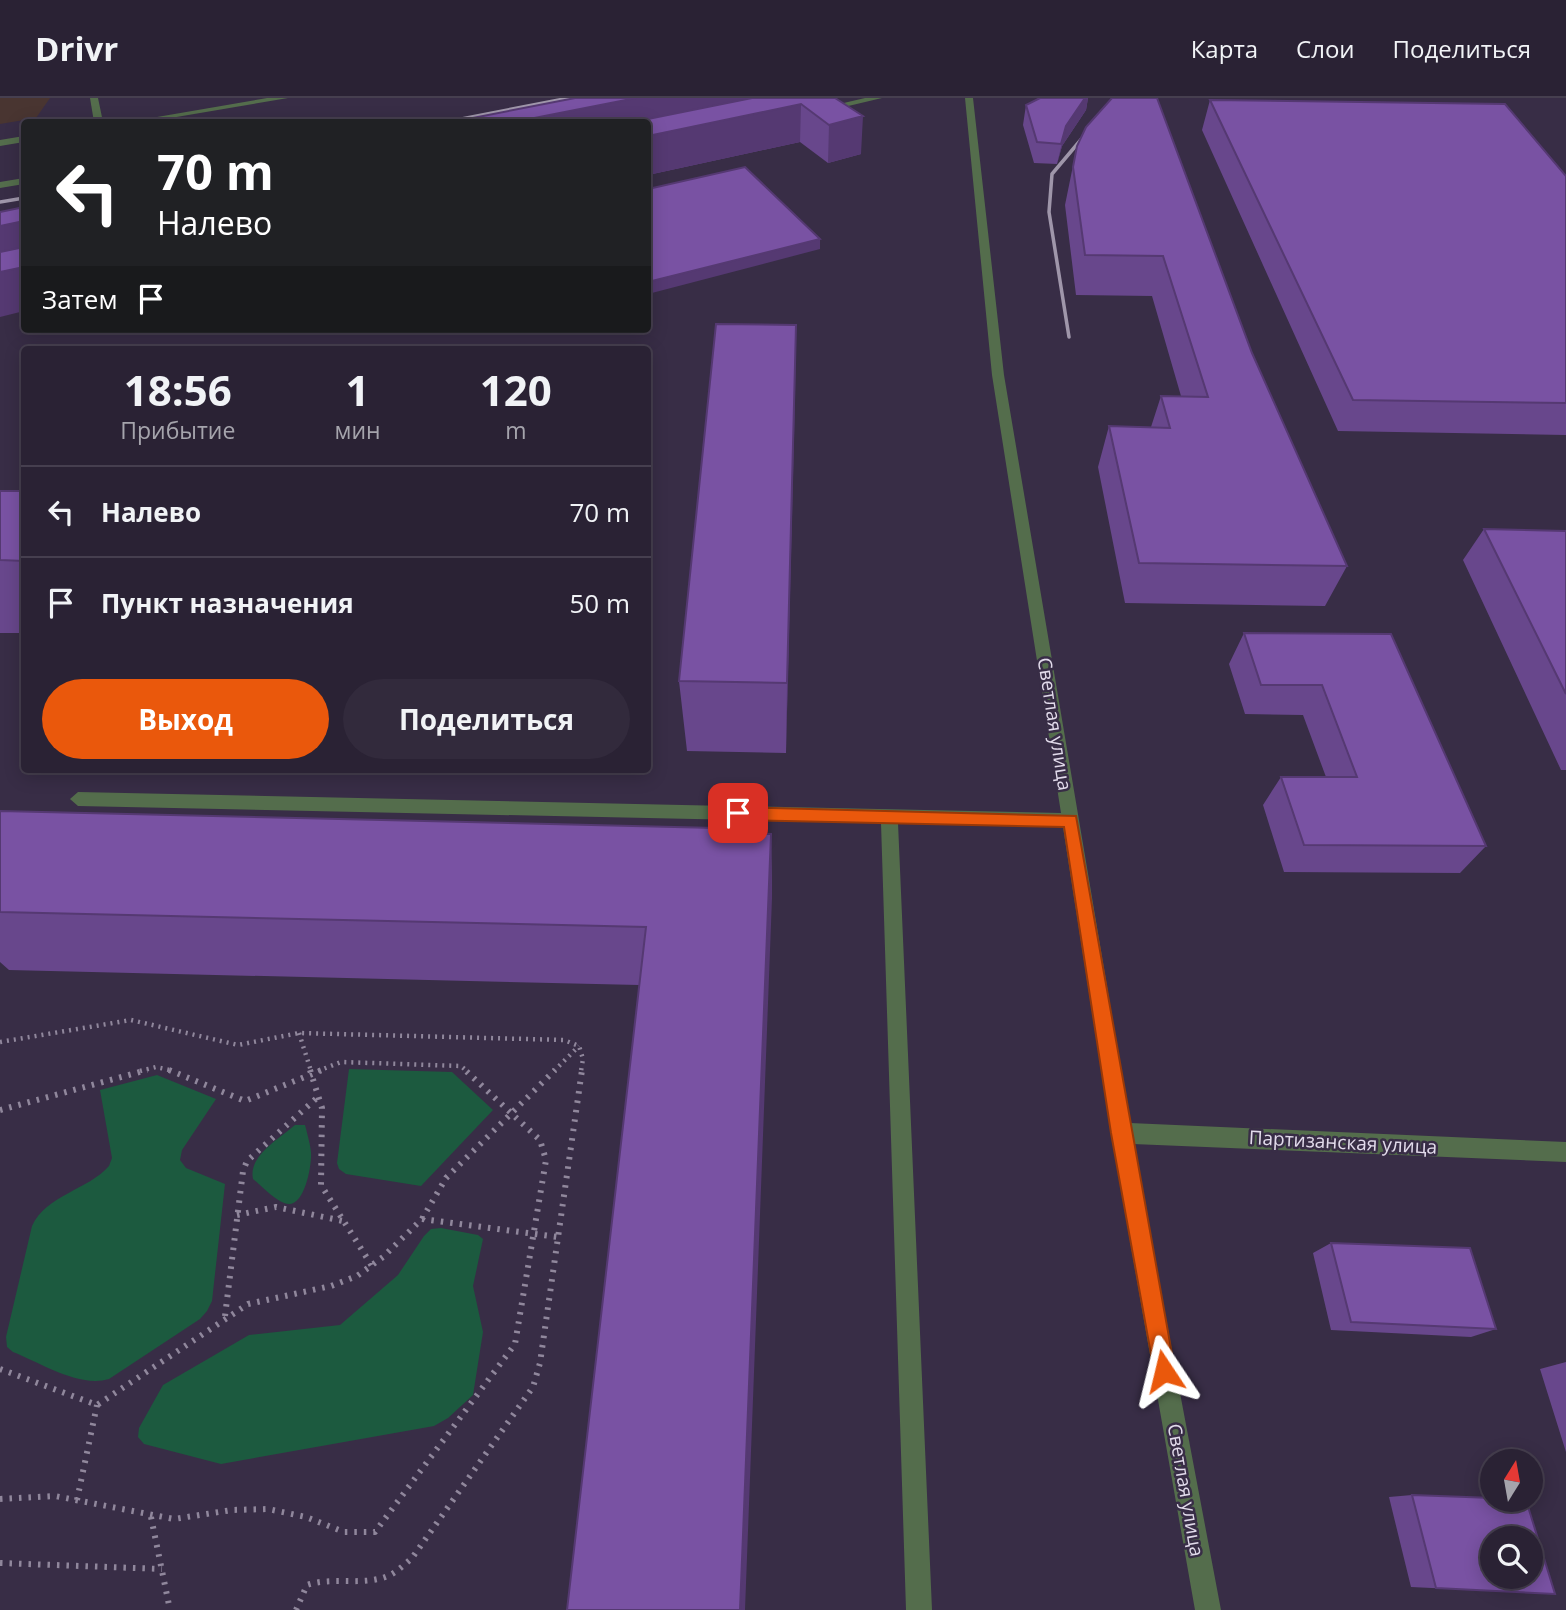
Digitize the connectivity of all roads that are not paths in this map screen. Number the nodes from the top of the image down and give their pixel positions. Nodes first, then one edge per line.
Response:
1 (94, 98) edge
2 (284, 98) edge
3 (878, 98) edge
4 (969, 98) edge
5 (816, 110) edge
6 (98, 119) edge
7 (152, 119) edge
8 (21, 140) edge
9 (0, 143) edge
10 (21, 182) edge
11 (0, 185) edge
12 (78, 799) dead end
13 (889, 817) junction
14 (1070, 820) junction
15 (1121, 1133) junction
16 (1566, 1152) edge
17 (919, 1610) edge
18 (1208, 1610) edge

1 - 6 street
2 - 7 street
3 - 5 street
4 - 14 street, Светлая улица
8 - 9 street
10 - 11 street
12 - 13 street
13 - 14 street
13 - 17 street
14 - 15 street, Светлая улица
15 - 16 street, Партизанская улица
15 - 18 street, Светлая улица

